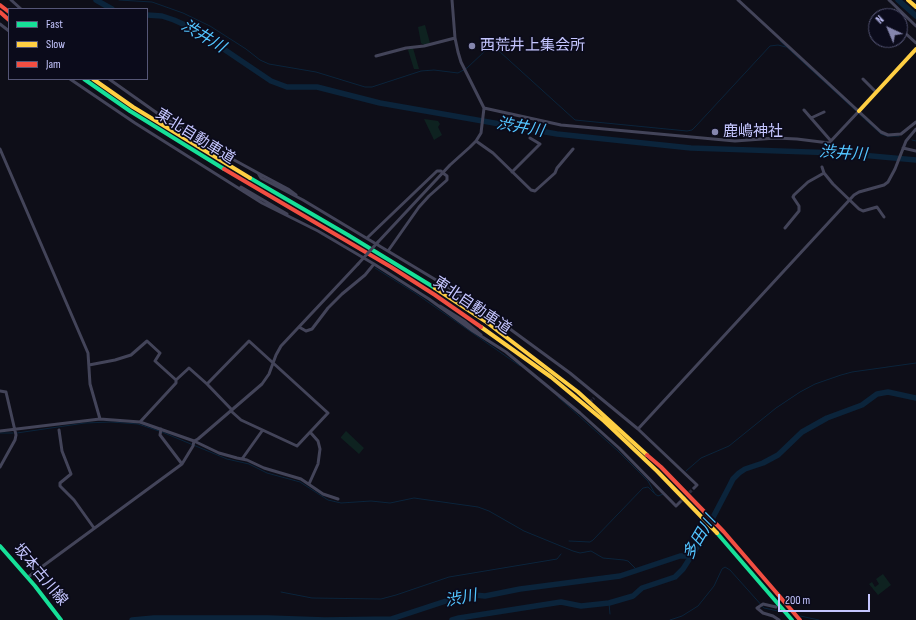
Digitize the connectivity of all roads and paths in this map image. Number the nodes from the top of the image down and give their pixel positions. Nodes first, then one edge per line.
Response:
1 (11, 0) edge
2 (452, 0) edge
3 (889, 0) edge
4 (908, 0) edge
5 (741, 1) edge
6 (0, 4) edge
7 (916, 7) edge
8 (20, 8) edge
9 (8, 11) edge
10 (0, 12) edge
11 (8, 19) edge
12 (0, 24) edge
13 (916, 26) edge
14 (8, 30) edge
15 (908, 36) edge
16 (455, 38) junction
17 (916, 43) edge
18 (916, 49) edge
19 (912, 53) junction
20 (376, 56) dead end
21 (916, 57) edge
22 (863, 79) dead end
23 (71, 80) edge
24 (82, 80) edge
25 (94, 80) edge
26 (110, 80) edge
27 (77, 84) junction
28 (876, 92) junction
29 (484, 109) junction
30 (804, 110) dead end
31 (824, 112) dead end
32 (858, 112) junction
33 (811, 118) junction
34 (916, 122) edge
35 (916, 129) edge
36 (530, 138) dead end
37 (476, 141) junction
38 (831, 141) junction
39 (0, 149) edge
40 (573, 149) dead end
41 (902, 150) junction
42 (916, 151) edge
43 (822, 167) dead end
44 (444, 172) junction
45 (512, 172) junction
46 (258, 173) junction
47 (824, 173) junction
48 (233, 184) junction
49 (303, 200) junction
50 (850, 200) junction
51 (884, 217) dead end
52 (295, 219) junction
53 (785, 228) dead end
54 (367, 238) junction
55 (388, 251) junction
56 (374, 264) junction
57 (454, 290) junction
58 (436, 304) junction
59 (495, 317) junction
60 (299, 327) junction
61 (484, 338) junction
62 (273, 362) junction
63 (89, 365) junction
64 (176, 380) junction
65 (207, 384) junction
66 (0, 391) edge
67 (232, 410) junction
68 (583, 410) dead end
69 (580, 413) junction
70 (100, 419) junction
71 (140, 422) junction
72 (15, 429) junction
73 (638, 429) junction
74 (59, 430) dead end
75 (161, 430) junction
76 (0, 431) edge
77 (262, 431) junction
78 (310, 432) junction
79 (193, 443) junction
80 (242, 459) junction
81 (182, 464) junction
82 (0, 467) edge
83 (309, 484) junction
84 (694, 488) dead end
85 (338, 499) dead end
86 (680, 502) dead end
87 (94, 528) junction
88 (0, 546) edge
89 (28, 577) junction
90 (777, 605) junction
91 (792, 619) edge
92 (61, 620) edge
93 (779, 620) edge
94 (800, 620) edge

1 - 8 street
2 - 16 street
3 - 13 street
4 - 7 main road
5 - 32 street
6 - 9 main road
10 - 11 main road
12 - 14 street
15 - 17 street
16 - 20 street
16 - 29 street
18 - 19 main road
19 - 21 street
19 - 28 main road
22 - 28 street
23 - 27 street
24 - 27 street
24 - 90 main road, 東北自動車道
25 - 94 main road, 東北自動車道
26 - 46 street
27 - 48 street
28 - 32 main road
29 - 37 street
29 - 38 street
30 - 33 street
31 - 33 street
32 - 34 street
32 - 38 street
33 - 38 street
35 - 41 street
36 - 45 street
37 - 44 street
37 - 45 street
39 - 63 street
40 - 45 street
41 - 42 street
41 - 50 street
43 - 47 street
44 - 54 street
44 - 55 street
44 - 60 street, bridge
46 - 49 street
46 - 49 street
47 - 50 street
47 - 53 street
48 - 52 street
48 - 52 street
49 - 54 street
50 - 51 street
50 - 73 street
52 - 56 street
54 - 55 street
55 - 57 street
56 - 58 street
56 - 60 street
57 - 59 street
57 - 59 street
58 - 61 street
58 - 61 street
59 - 73 street
60 - 62 street
61 - 69 street
62 - 65 street
62 - 67 street
62 - 78 street
63 - 64 street
63 - 70 street
64 - 65 street
64 - 71 street
65 - 67 street
66 - 72 street
67 - 77 street
67 - 79 street
68 - 69 street
69 - 86 street
70 - 71 street
70 - 72 street
71 - 75 street
72 - 76 street
72 - 82 street
73 - 84 street
74 - 87 street
75 - 79 street
75 - 81 street
77 - 78 street
77 - 80 street
78 - 83 street
79 - 80 street
79 - 81 street
80 - 83 street
81 - 87 street
83 - 85 street
87 - 89 street
88 - 89 main road, 坂本古川線
89 - 92 main road, 坂本古川線
90 - 91 main road, 東北自動車道
90 - 93 street

